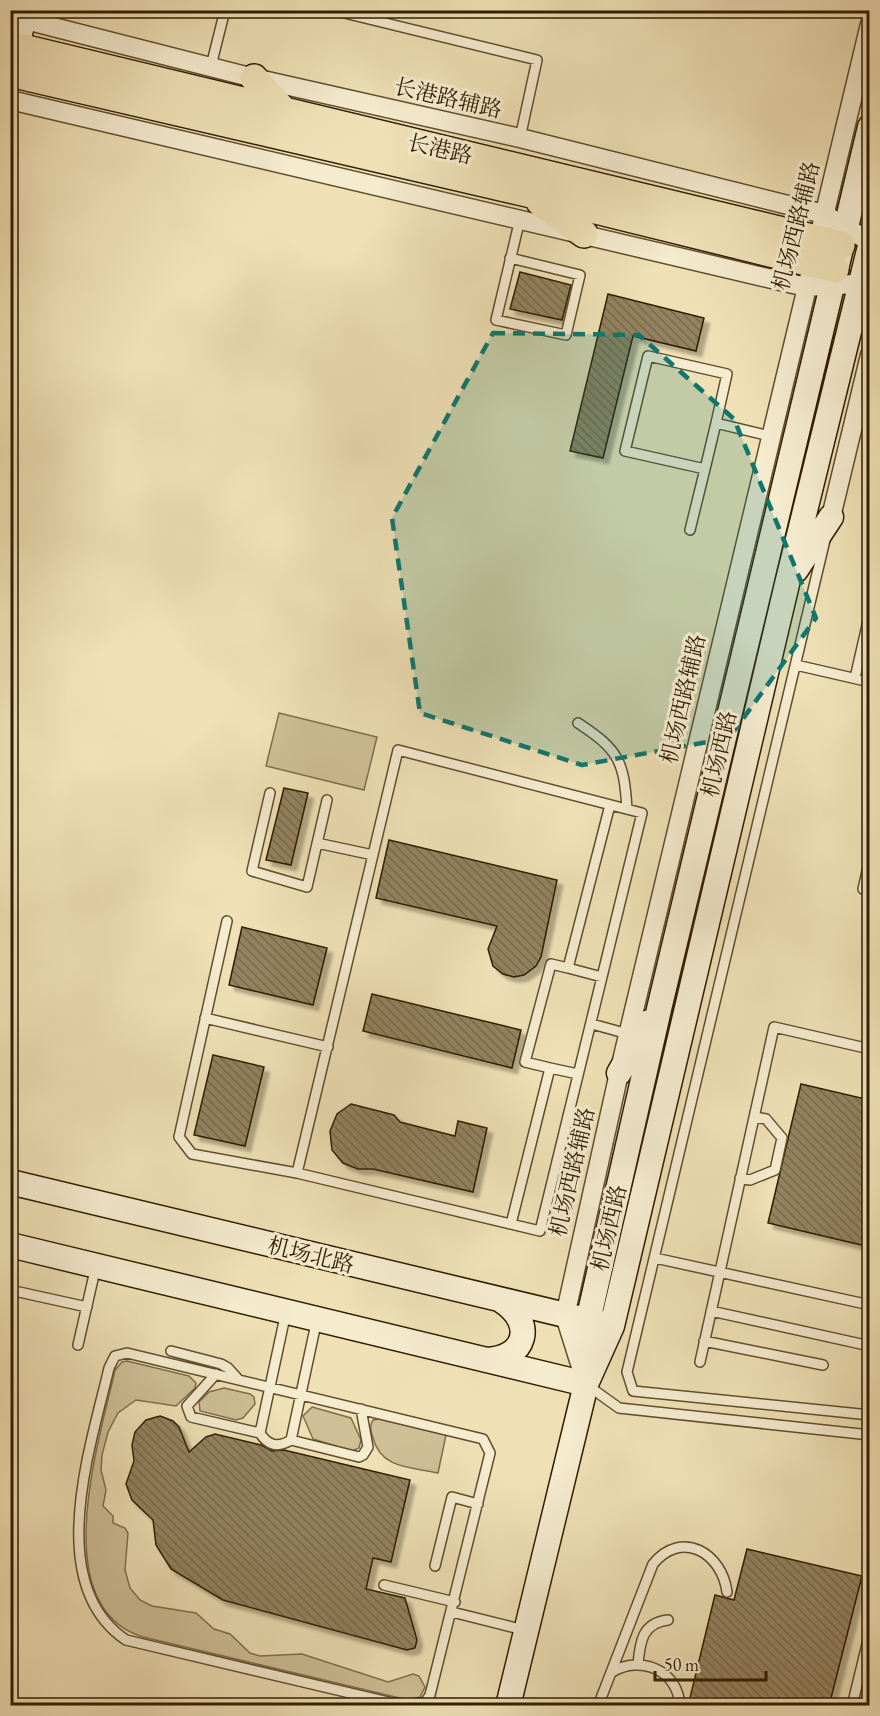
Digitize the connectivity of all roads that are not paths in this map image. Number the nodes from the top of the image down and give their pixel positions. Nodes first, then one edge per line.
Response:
1 (225, 10) edge
2 (332, 10) edge
3 (20, 16) edge
4 (870, 24) edge
5 (12, 59) edge
6 (211, 66) junction
7 (254, 78) junction
8 (10, 100) edge
9 (285, 112) junction
10 (870, 127) edge
11 (520, 138) junction
12 (526, 193) junction
13 (520, 219) junction
14 (584, 234) junction
15 (869, 248) edge
16 (826, 254) junction
17 (510, 258) junction
18 (865, 280) edge
19 (870, 355) edge
20 (716, 423) junction
21 (770, 436) junction
22 (705, 469) junction
23 (831, 518) junction
24 (690, 530) dead end
25 (787, 584) junction
26 (870, 612) edge
27 (868, 625) edge
28 (796, 666) junction
29 (855, 678) junction
30 (870, 682) edge
31 (578, 723) dead end
32 (270, 793) dead end
33 (327, 800) dead end
34 (610, 805) junction
35 (627, 809) junction
36 (317, 843) junction
37 (373, 855) junction
38 (870, 858) edge
39 (863, 889) dead end
40 (227, 921) dead end
41 (568, 968) junction
42 (602, 977) junction
43 (660, 1005) junction
44 (205, 1018) junction
45 (592, 1024) junction
46 (628, 1034) junction
47 (328, 1047) junction
48 (870, 1048) edge
49 (550, 1068) junction
50 (619, 1072) junction
51 (578, 1074) junction
52 (755, 1117) junction
53 (297, 1173) junction
54 (741, 1178) junction
55 (10, 1182) edge
56 (511, 1224) junction
57 (10, 1245) edge
58 (655, 1258) junction
59 (96, 1266) junction
60 (719, 1270) junction
61 (10, 1290) edge
62 (502, 1301) junction
63 (870, 1305) edge
64 (87, 1307) junction
65 (711, 1311) junction
66 (286, 1312) junction
67 (565, 1316) junction
68 (317, 1319) junction
69 (588, 1321) junction
70 (612, 1326) junction
71 (704, 1341) junction
72 (78, 1345) dead end
73 (870, 1346) edge
74 (171, 1351) dead end
75 (486, 1360) junction
76 (700, 1362) dead end
77 (823, 1365) dead end
78 (216, 1374) junction
79 (238, 1379) junction
80 (586, 1384) junction
81 (269, 1386) junction
82 (300, 1394) junction
83 (361, 1409) junction
84 (870, 1415) edge
85 (260, 1433) junction
86 (870, 1436) edge
87 (291, 1440) junction
88 (478, 1504) junction
89 (435, 1566) dead end
90 (384, 1585) dead end
91 (727, 1592) dead end
92 (454, 1607) junction
93 (668, 1620) dead end
94 (526, 1630) junction
95 (870, 1632) edge
96 (638, 1664) junction
97 (612, 1672) junction
98 (405, 1706) edge
99 (419, 1706) edge
100 (508, 1706) edge
101 (598, 1706) edge
102 (680, 1706) edge
103 (852, 1706) edge

1 - 6 lane
2 - 11 lane
3 - 5 main road
3 - 6 street, 长港路辅路
4 - 16 street, 机场西路辅路
5 - 9 main road, 长港路
5 - 12 main road, 长港路
6 - 7 street, 长港路辅路
7 - 9 main road
7 - 11 street, 长港路辅路
8 - 13 street
9 - 16 main road, 长港路
10 - 16 main road, 机场西路
11 - 16 street, 长港路辅路
12 - 14 main road
12 - 16 main road, 长港路
13 - 14 street
13 - 17 lane
14 - 16 street
15 - 16 main road, 长港路
15 - 18 main road, 机场西路
16 - 18 main road, 长港路
16 - 21 street, 机场西路辅路
16 - 43 main road, 机场西路
17 - 17 lane
18 - 25 main road, 机场西路
19 - 23 street
20 - 21 lane
20 - 22 lane
20 - 22 lane
21 - 46 street, 机场西路辅路
22 - 24 lane
23 - 25 main road
23 - 28 lane
25 - 70 main road, 机场西路
26 - 27 lane
27 - 29 lane
28 - 29 lane
28 - 58 lane
29 - 30 lane
31 - 35 lane
32 - 36 lane
33 - 36 lane
34 - 35 lane
34 - 37 lane
34 - 41 lane
35 - 42 lane
36 - 37 lane
37 - 47 lane
38 - 39 lane
40 - 44 lane
41 - 42 lane
41 - 49 lane
42 - 45 lane
43 - 50 main road
43 - 69 main road, 机场西路
44 - 47 lane
44 - 53 lane
45 - 46 lane
45 - 51 lane
46 - 50 street, 机场西路辅路
47 - 53 lane
48 - 52 lane
49 - 51 lane
49 - 56 lane
50 - 67 street, 机场西路辅路
51 - 56 lane
52 - 54 lane
52 - 54 lane
53 - 56 lane
54 - 60 lane
55 - 62 main road, 机场北路
57 - 59 main road
58 - 60 lane
58 - 84 lane
59 - 64 lane
59 - 66 main road
60 - 63 lane
60 - 65 lane
61 - 64 lane
62 - 67 main road, 机场北路
62 - 75 main road
64 - 72 lane
65 - 71 lane
65 - 73 lane
66 - 68 main road
66 - 81 lane
67 - 69 main road, 机场北路
67 - 80 street, 机场西路辅路
68 - 75 main road
68 - 82 lane
69 - 70 main road, 机场北路
69 - 80 main road, 机场西路
70 - 80 main road, 机场西路
71 - 76 lane
71 - 77 lane
74 - 79 lane
75 - 80 main road
78 - 79 lane
78 - 85 lane
78 - 98 lane
79 - 81 lane
80 - 86 lane
80 - 94 main road, 机场西路
81 - 82 lane
81 - 85 lane
82 - 83 lane
82 - 87 lane
83 - 87 lane
83 - 88 lane
85 - 87 lane
88 - 89 lane
88 - 92 lane
90 - 92 lane
91 - 97 lane
92 - 94 lane
92 - 99 lane
93 - 96 lane
94 - 100 main road, 机场西路
95 - 103 lane
96 - 97 lane
96 - 102 lane
97 - 101 lane

